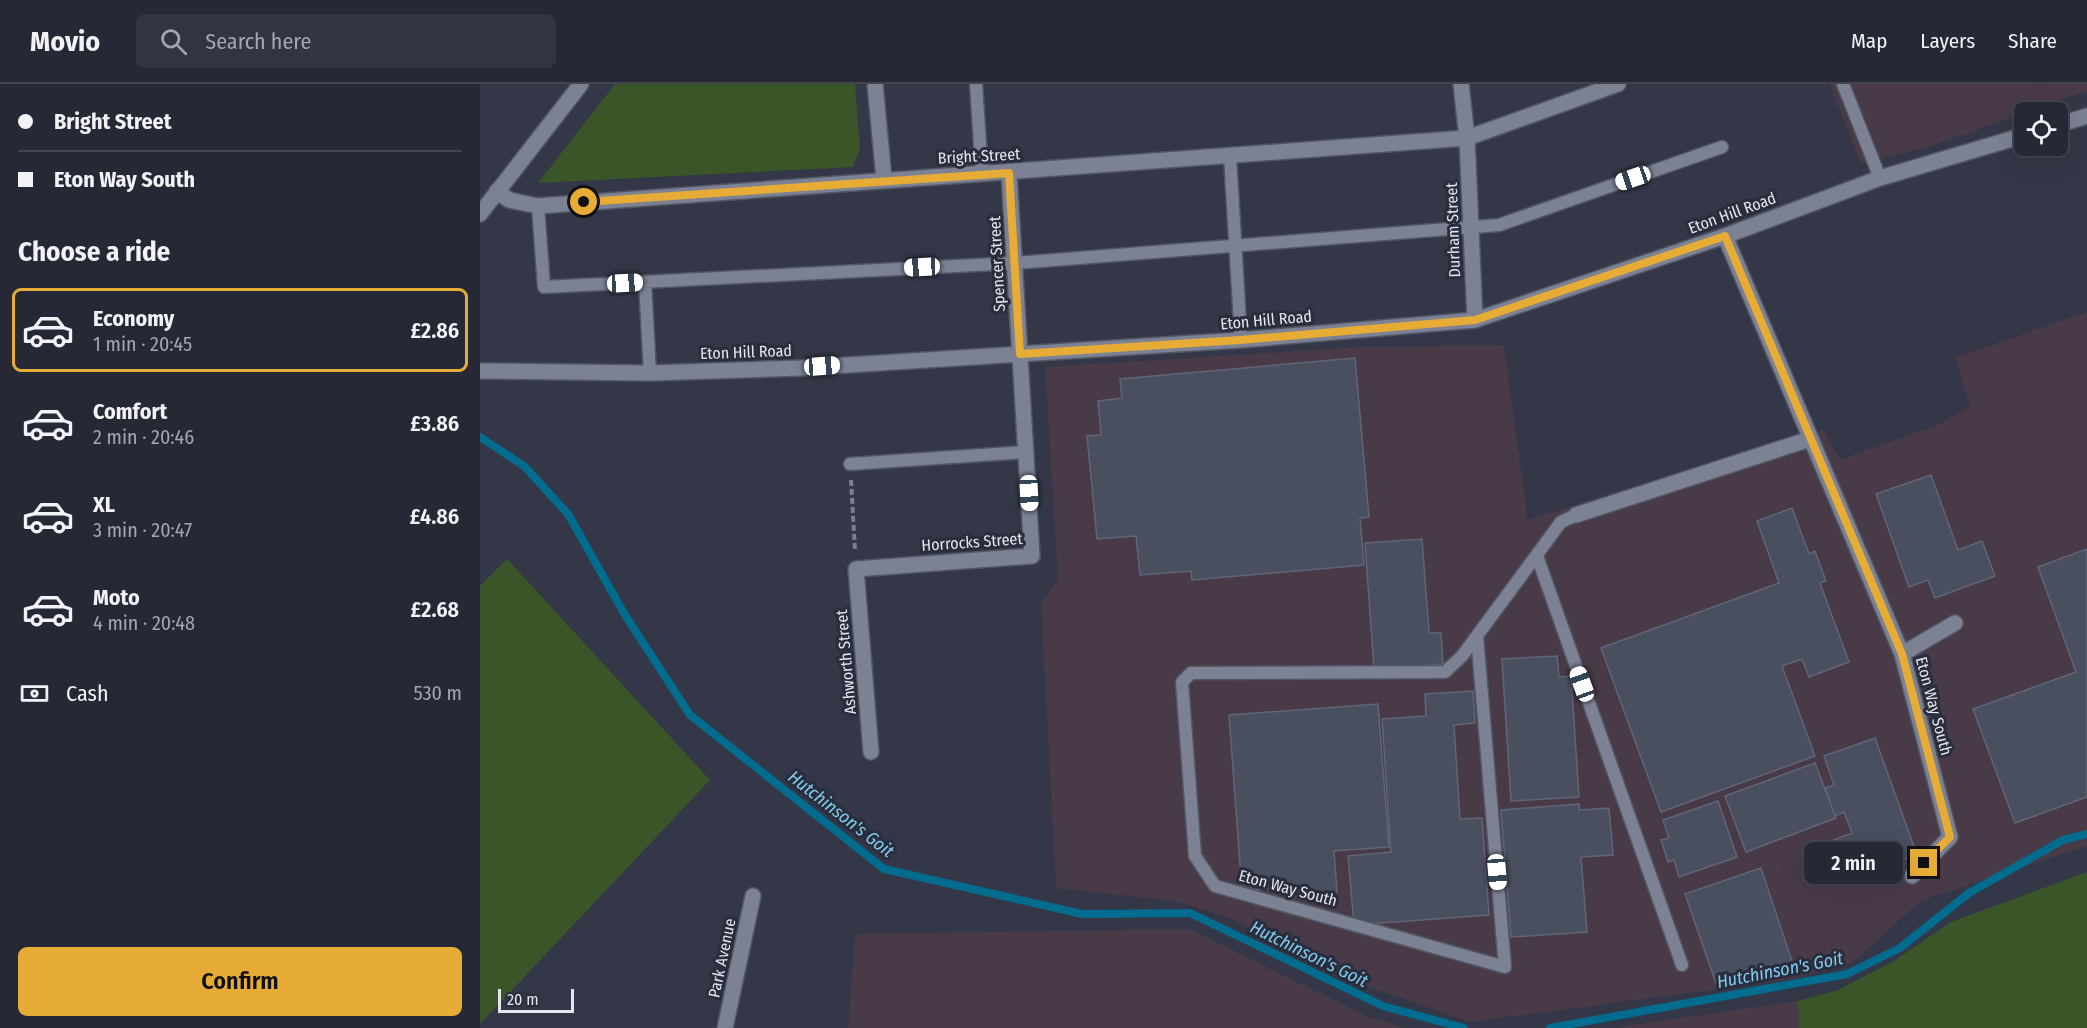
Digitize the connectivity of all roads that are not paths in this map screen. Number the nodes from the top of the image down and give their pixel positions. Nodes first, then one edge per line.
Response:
1 (581, 84) edge
2 (875, 84) edge
3 (976, 84) edge
4 (1461, 84) edge
5 (1618, 84) edge
6 (1843, 84) edge
7 (2087, 117) edge
8 (2068, 122) edge
9 (1467, 138) junction
10 (2014, 138) edge
11 (1722, 147) dead end
12 (1230, 156) junction
13 (1009, 173) junction
14 (982, 174) junction
15 (1880, 178) junction
16 (884, 179) junction
17 (497, 191) junction
18 (538, 206) junction
19 (480, 214) edge
20 (1471, 228) junction
21 (1725, 236) junction
22 (1235, 246) junction
23 (1015, 262) junction
24 (645, 282) junction
25 (1475, 320) junction
26 (1240, 340) junction
27 (1020, 354) junction
28 (480, 371) edge
29 (650, 373) junction
30 (1810, 439) junction
31 (1027, 452) junction
32 (850, 464) road end
33 (1576, 515) joint
34 (1537, 556) junction
35 (856, 569) joint
36 (1955, 623) dead end
37 (1477, 636) junction
38 (1902, 654) junction
39 (871, 752) dead end
40 (1912, 876) dead end
41 (753, 896) dead end
42 (1682, 965) dead end
43 (725, 1028) edge

1 - 17 street
2 - 16 street
3 - 14 lane
4 - 9 street, Durham Street
5 - 9 street, Bright Street
6 - 15 lane
7 - 8 street
9 - 12 street, Bright Street
9 - 20 street, Durham Street
10 - 15 street, Eton Hill Road
11 - 20 lane
12 - 13 street, Bright Street
12 - 22 lane
13 - 14 street, Bright Street
13 - 23 street, Spencer Street
14 - 16 street, Bright Street
15 - 21 street, Eton Hill Road
16 - 18 street, Bright Street
17 - 18 street, Bright Street
17 - 19 street
18 - 24 lane
20 - 22 lane
20 - 25 street, Durham Street
21 - 25 street, Eton Hill Road
21 - 30 street, Eton Way South
22 - 23 lane
22 - 26 lane
23 - 24 lane
23 - 27 street, Spencer Street
24 - 29 lane
25 - 26 street, Eton Hill Road
26 - 27 street, Eton Hill Road
27 - 29 street, Eton Hill Road
27 - 31 street, Horrocks Street
28 - 29 street, Eton Hill Road
30 - 33 street, Eton Way South
30 - 38 street, Eton Way South
31 - 32 lane
31 - 35 street, Horrocks Street
33 - 34 lane, Eton Way South
34 - 37 lane, Eton Way South
34 - 42 lane
35 - 39 street, Ashworth Street
36 - 38 street
37 - 37 lane, Eton Way South
38 - 40 street, Eton Way South
41 - 43 street, Park Avenue

